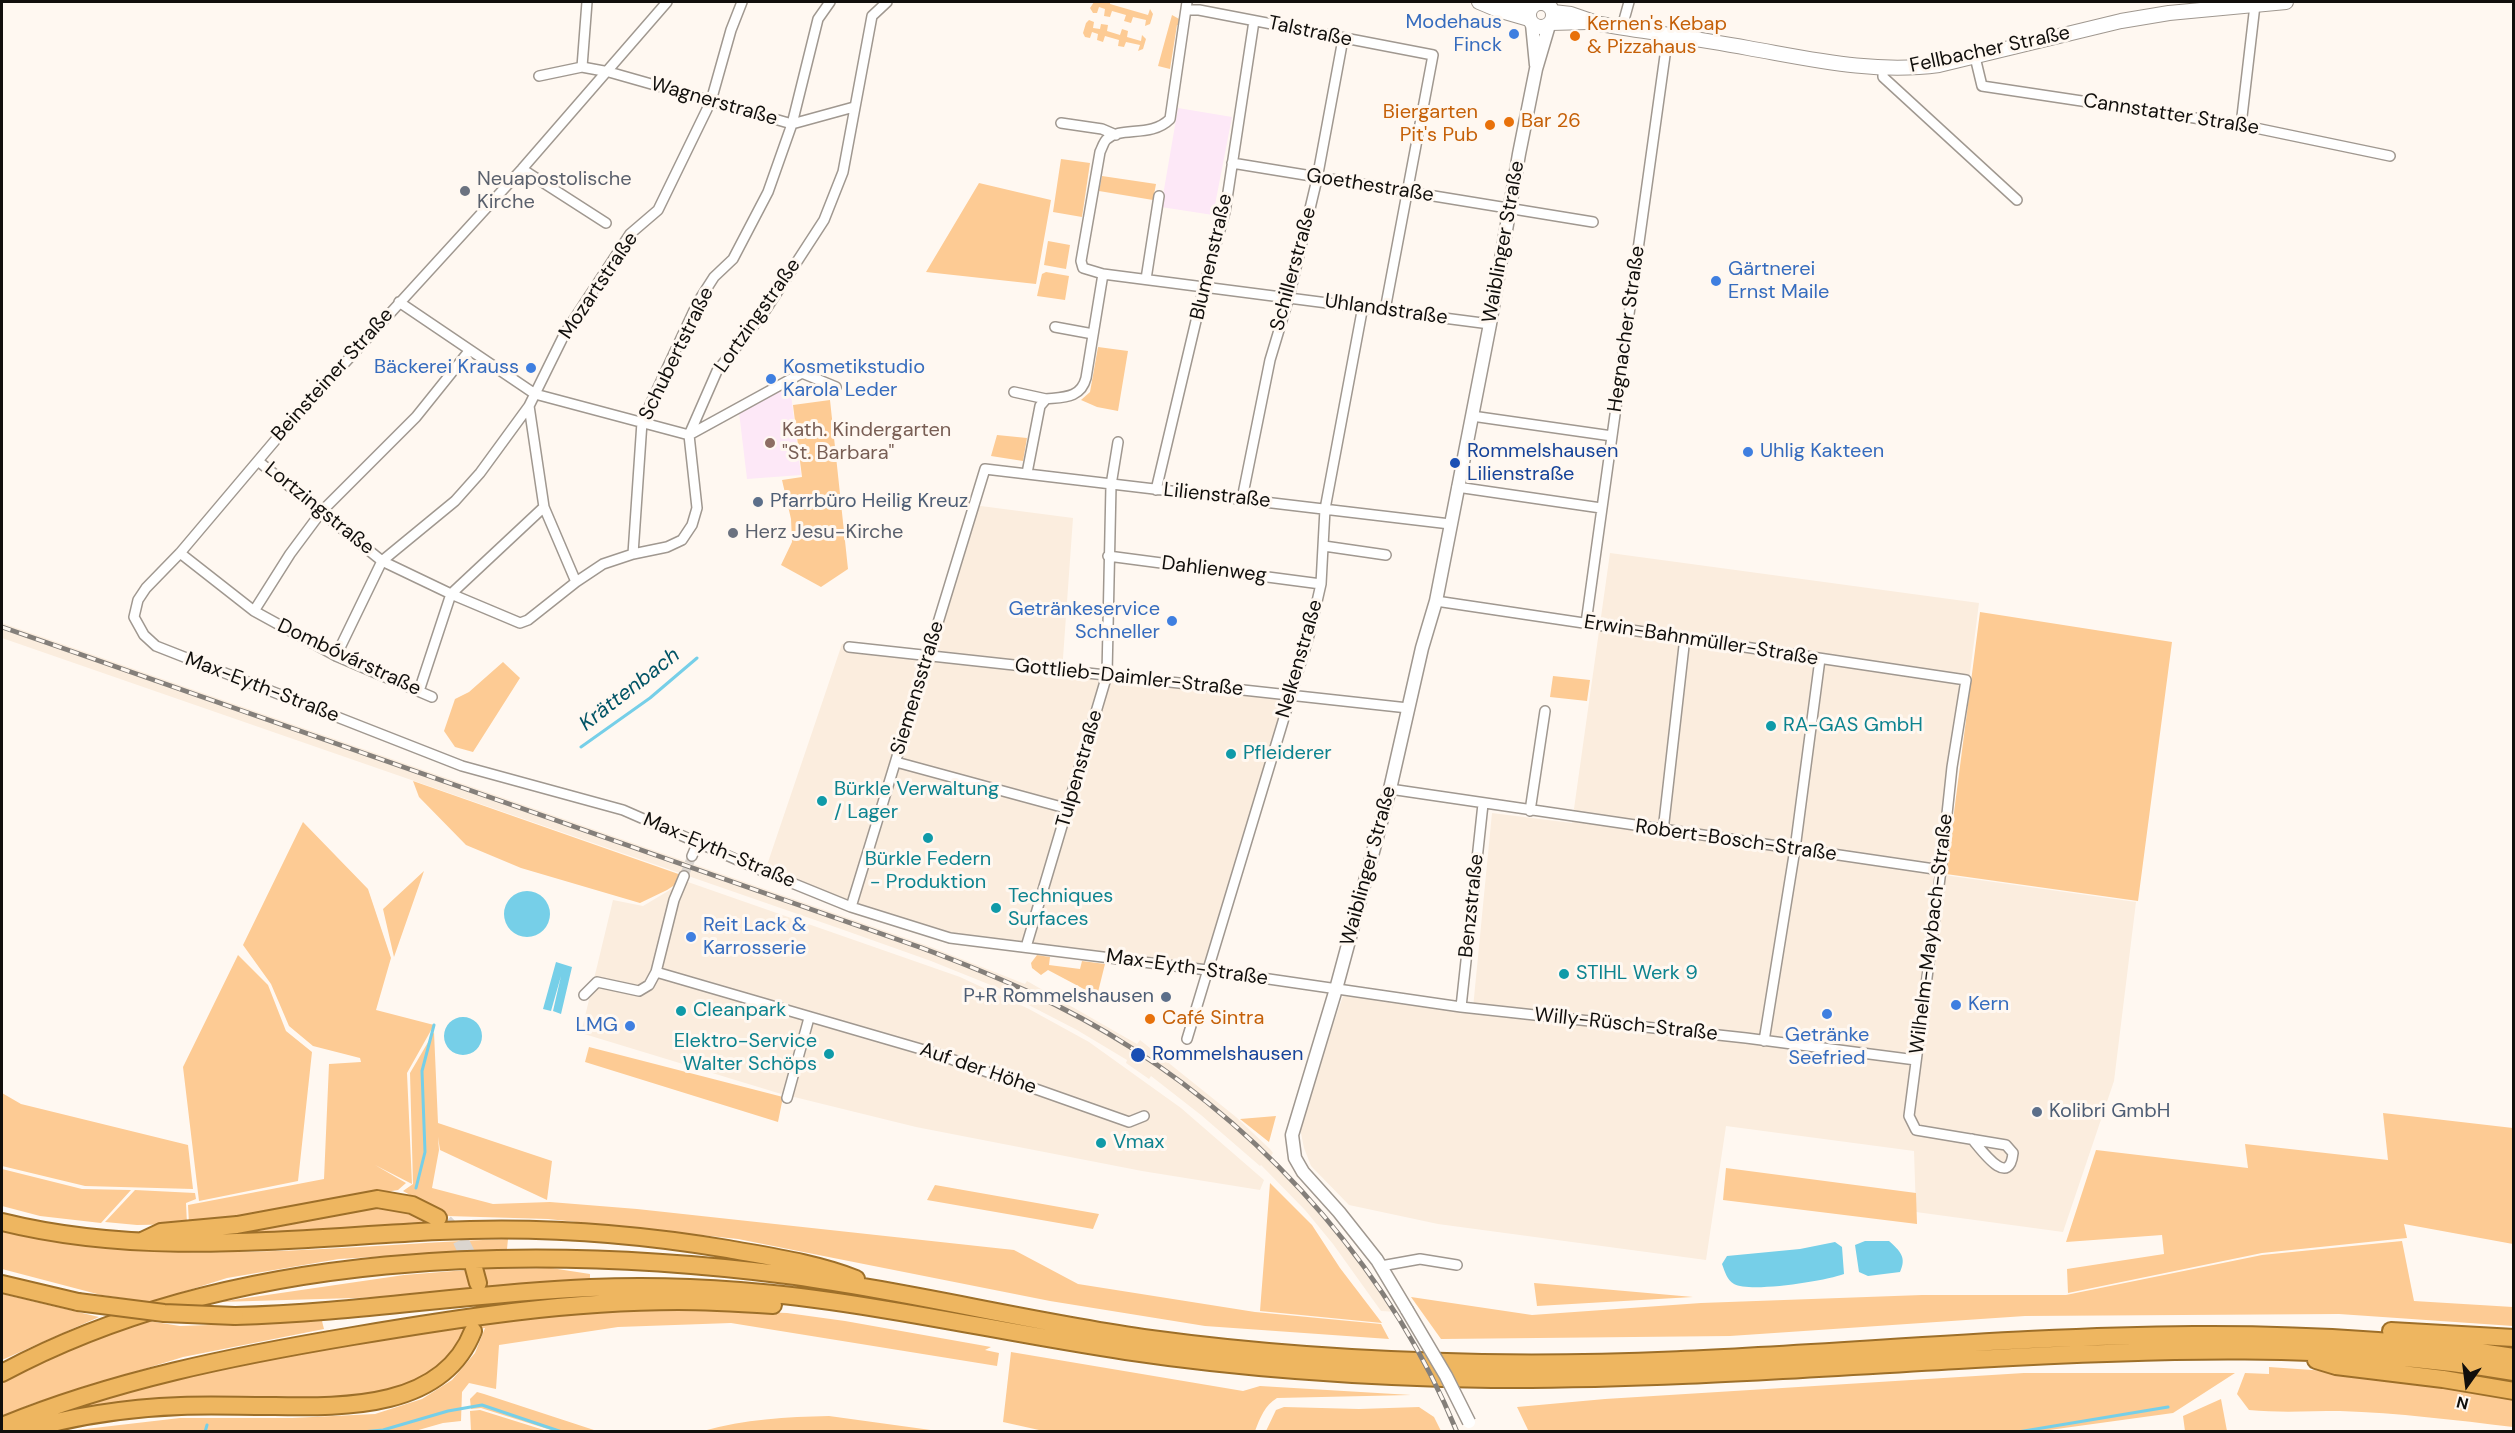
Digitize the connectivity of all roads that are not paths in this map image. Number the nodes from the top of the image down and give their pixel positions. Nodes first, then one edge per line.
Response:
1 (587, 2) edge
2 (667, 2) edge
3 (742, 2) edge
4 (830, 2) edge
5 (887, 2) edge
6 (1486, 2) edge
7 (1503, 2) edge
8 (1629, 2) edge
9 (2286, 2) edge
10 (1187, 5) edge
11 (2255, 5) junction
12 (1535, 11) edge
13 (1551, 20) junction
14 (1254, 21) junction
15 (1622, 27) junction
16 (1668, 34) junction
17 (1343, 39) junction
18 (1975, 57) junction
19 (582, 67) junction
20 (1536, 69) junction
21 (1883, 69) junction
22 (609, 72) junction
23 (539, 76) dead end
24 (711, 101) junction
25 (854, 107) junction
26 (792, 123) junction
27 (1061, 123) dead end
28 (2241, 125) junction
29 (1116, 135) junction
30 (2390, 156) dead end
31 (1232, 163) junction
32 (522, 169) junction
33 (1317, 179) junction
34 (1408, 192) junction
35 (1159, 196) dead end
36 (2017, 200) dead end
37 (1509, 209) junction
38 (1593, 222) dead end
39 (606, 223) dead end
40 (1103, 274) junction
41 (1146, 279) junction
42 (1204, 286) junction
43 (1289, 297) junction
44 (399, 302) junction
45 (1363, 306) junction
46 (1385, 309) junction
47 (1490, 324) junction
48 (1055, 327) dead end
49 (1093, 334) junction
50 (469, 351) junction
51 (836, 387) dead end
52 (1014, 392) dead end
53 (535, 394) junction
54 (1046, 399) junction
55 (529, 406) junction
56 (1472, 416) junction
57 (642, 422) junction
58 (689, 435) junction
59 (1612, 436) junction
60 (1118, 442) dead end
61 (258, 461) junction
62 (985, 469) joint
63 (1027, 473) junction
64 (1111, 485) junction
65 (1457, 487) junction
66 (1156, 490) junction
67 (1242, 499) junction
68 (544, 507) junction
69 (1602, 508) junction
70 (1325, 509) junction
71 (322, 511) junction
72 (1450, 524) junction
73 (1324, 546) junction
74 (180, 553) junction
75 (633, 554) junction
76 (1386, 555) dead end
77 (1108, 556) junction
78 (382, 561) junction
79 (576, 582) junction
80 (1321, 584) junction
81 (451, 594) junction
82 (1436, 601) junction
83 (254, 612) junction
84 (134, 617) joint
85 (1586, 623) junction
86 (1685, 638) junction
87 (849, 647) dead end
88 (336, 656) junction
89 (927, 656) junction
90 (1820, 659) junction
91 (1107, 675) junction
92 (1966, 680) joint
93 (419, 691) junction
94 (1290, 696) junction
95 (432, 697) dead end
96 (1408, 708) junction
97 (1545, 711) dead end
98 (896, 762) junction
99 (1389, 789) junction
100 (1483, 804) junction
101 (1069, 809) junction
102 (1530, 811) junction
103 (1663, 831) junction
104 (698, 842) junction
105 (1796, 849) junction
106 (692, 856) tunnel mouth
107 (1941, 870) junction
108 (684, 876) tunnel mouth
109 (851, 907) junction
110 (1026, 947) junction
111 (1208, 970) junction
112 (656, 972) junction
113 (1336, 988) junction
114 (584, 996) dead end
115 (1461, 1007) junction
116 (809, 1018) junction
117 (1187, 1039) dead end
118 (1764, 1041) junction
119 (1916, 1060) junction
120 (787, 1098) dead end
121 (1144, 1116) dead end
122 (1972, 1139) dead end
123 (438, 1218) tunnel mouth
124 (2, 1222) edge
125 (140, 1243) junction
126 (1456, 1265) dead end
127 (1381, 1266) junction
128 (2, 1284) edge
129 (888, 1291) junction
130 (834, 1302) junction
131 (473, 1331) dead end
132 (2241, 1335) junction
133 (2514, 1338) edge
134 (2293, 1352) junction
135 (2514, 1357) edge
136 (2514, 1372) edge
137 (2, 1373) edge
138 (2514, 1391) edge
139 (2, 1426) edge
140 (1471, 1426) edge
141 (19, 1431) edge

1 - 19 street
2 - 22 street, Beinsteiner Straße
3 - 24 street, Mozartstraße
4 - 26 street, Schubertstraße
5 - 25 street, Lortzingstraße
6 - 12 main road
7 - 12 main road
8 - 15 street
9 - 11 main road, Fellbacher Straße
10 - 14 street, Talstraße
10 - 29 street
11 - 18 main road, Fellbacher Straße
11 - 28 street
12 - 13 main road
12 - 13 main road, Fellbacher Straße
12 - 20 street, Waiblinger Straße
13 - 15 main road, Fellbacher Straße
13 - 20 street, Waiblinger Straße
14 - 17 street, Talstraße
14 - 31 street, Blumenstraße
15 - 16 main road, Fellbacher Straße
16 - 21 main road, Fellbacher Straße
16 - 59 street, Hegnacher Straße
17 - 33 street, Schillerstraße
17 - 34 street, Talstraße
18 - 21 main road, Fellbacher Straße
18 - 28 street, Cannstatter Straße
19 - 22 street
19 - 23 street
20 - 37 street, Waiblinger Straße
21 - 36 street
22 - 24 street, Wagnerstraße
22 - 32 street, Beinsteiner Straße
24 - 26 street, Wagnerstraße
24 - 53 street, Mozartstraße
25 - 26 street, Wagnerstraße
25 - 58 street, Lortzingstraße
26 - 57 street, Schubertstraße
27 - 29 street
28 - 30 street, Cannstatter Straße
29 - 40 street
31 - 33 street, Goethestraße
31 - 42 street, Blumenstraße
32 - 39 street
32 - 44 street, Beinsteiner Straße
33 - 34 street, Goethestraße
33 - 43 street, Schillerstraße
34 - 37 street, Goethestraße
34 - 46 street
35 - 41 street
37 - 38 street, Goethestraße
37 - 47 street, Waiblinger Straße
40 - 41 street, Uhlandstraße
40 - 49 street
41 - 42 street, Uhlandstraße
42 - 43 street, Uhlandstraße
42 - 66 street, Blumenstraße
43 - 45 street, Uhlandstraße
43 - 67 street, Schillerstraße
44 - 50 street
44 - 61 street, Beinsteiner Straße
45 - 46 street, Uhlandstraße
45 - 70 street, Nelkenstraße
46 - 47 street, Uhlandstraße
47 - 56 street, Waiblinger Straße
48 - 49 street
49 - 54 street
50 - 53 street
50 - 71 street
51 - 58 street
52 - 54 street
53 - 55 street, Mozartstraße
53 - 57 street
54 - 63 street
55 - 68 street
55 - 78 street, Mozartstraße
56 - 59 street
56 - 65 street, Waiblinger Straße
57 - 58 street
57 - 75 street, Schubertstraße
58 - 75 street, Lortzingstraße
59 - 69 street, Hegnacher Straße
60 - 64 street, Tulpenstraße
61 - 71 street, Lortzingstraße
61 - 74 street, Beinsteiner Straße
62 - 63 street, Lilienstraße
62 - 89 street, Siemensstraße
63 - 64 street, Lilienstraße
64 - 66 street, Lilienstraße
64 - 77 street, Tulpenstraße
65 - 69 street
65 - 72 street, Waiblinger Straße
66 - 67 street, Lilienstraße
67 - 70 street, Lilienstraße
68 - 79 street
68 - 81 street
69 - 85 street, Hegnacher Straße
70 - 72 street, Lilienstraße
70 - 73 street, Nelkenstraße
71 - 78 street, Lortzingstraße
71 - 83 street
72 - 82 street, Waiblinger Straße
73 - 76 street
73 - 80 street, Nelkenstraße
74 - 83 street, Dombóvárstraße
74 - 84 street, Beinsteiner Straße
75 - 79 street, Lortzingstraße
77 - 80 street, Dahlienweg
77 - 91 street, Tulpenstraße
78 - 81 street, Lortzingstraße
78 - 88 street
79 - 81 street, Lortzingstraße
80 - 94 street, Nelkenstraße
81 - 93 street
82 - 85 street, Erwin-Bahnmüller-Straße
82 - 96 street, Waiblinger Straße
83 - 88 street, Dombóvárstraße
84 - 104 street, Max-Eyth-Straße
85 - 86 street, Erwin-Bahnmüller-Straße
86 - 90 street, Erwin-Bahnmüller-Straße
86 - 103 street
87 - 89 street, Gottlieb-Daimler-Straße
88 - 93 street, Dombóvárstraße
89 - 91 street, Gottlieb-Daimler-Straße
89 - 98 street, Siemensstraße
90 - 92 street, Erwin-Bahnmüller-Straße
90 - 105 street
91 - 94 street, Gottlieb-Daimler-Straße
91 - 101 street, Tulpenstraße
92 - 107 street, Wilhelm-Maybach-Straße
93 - 95 street, Dombóvárstraße
94 - 96 street, Gottlieb-Daimler-Straße
94 - 111 street, Nelkenstraße
96 - 99 street, Waiblinger Straße
97 - 102 street
98 - 101 street
98 - 109 street, Siemensstraße
99 - 100 street, Robert-Bosch-Straße
99 - 113 street, Waiblinger Straße
100 - 102 street, Robert-Bosch-Straße
100 - 115 street, Benzstraße
101 - 110 street, Tulpenstraße
102 - 103 street, Robert-Bosch-Straße
103 - 105 street, Robert-Bosch-Straße
104 - 106 street
104 - 109 street, Max-Eyth-Straße
105 - 107 street, Robert-Bosch-Straße
105 - 118 street
107 - 119 street, Wilhelm-Maybach-Straße
108 - 112 street
109 - 110 street, Max-Eyth-Straße
110 - 111 street, Max-Eyth-Straße
111 - 113 street, Max-Eyth-Straße
111 - 117 street, Nelkenstraße
112 - 114 street
112 - 116 street, Auf der Höhe
113 - 115 street, Willy-Rüsch-Straße
113 - 127 street, Waiblinger Straße
115 - 118 street, Willy-Rüsch-Straße
116 - 120 street
116 - 121 street, Auf der Höhe
118 - 119 street, Willy-Rüsch-Straße
119 - 122 street, Wilhelm-Maybach-Straße
123 - 125 highway
124 - 125 highway
125 - 129 highway
126 - 127 street
127 - 140 street, Waiblinger Straße, bridge
128 - 130 highway, bridge
129 - 132 highway
129 - 137 highway
130 - 134 highway
130 - 139 highway
131 - 141 highway
132 - 133 highway
132 - 135 highway
134 - 136 highway
134 - 138 highway

